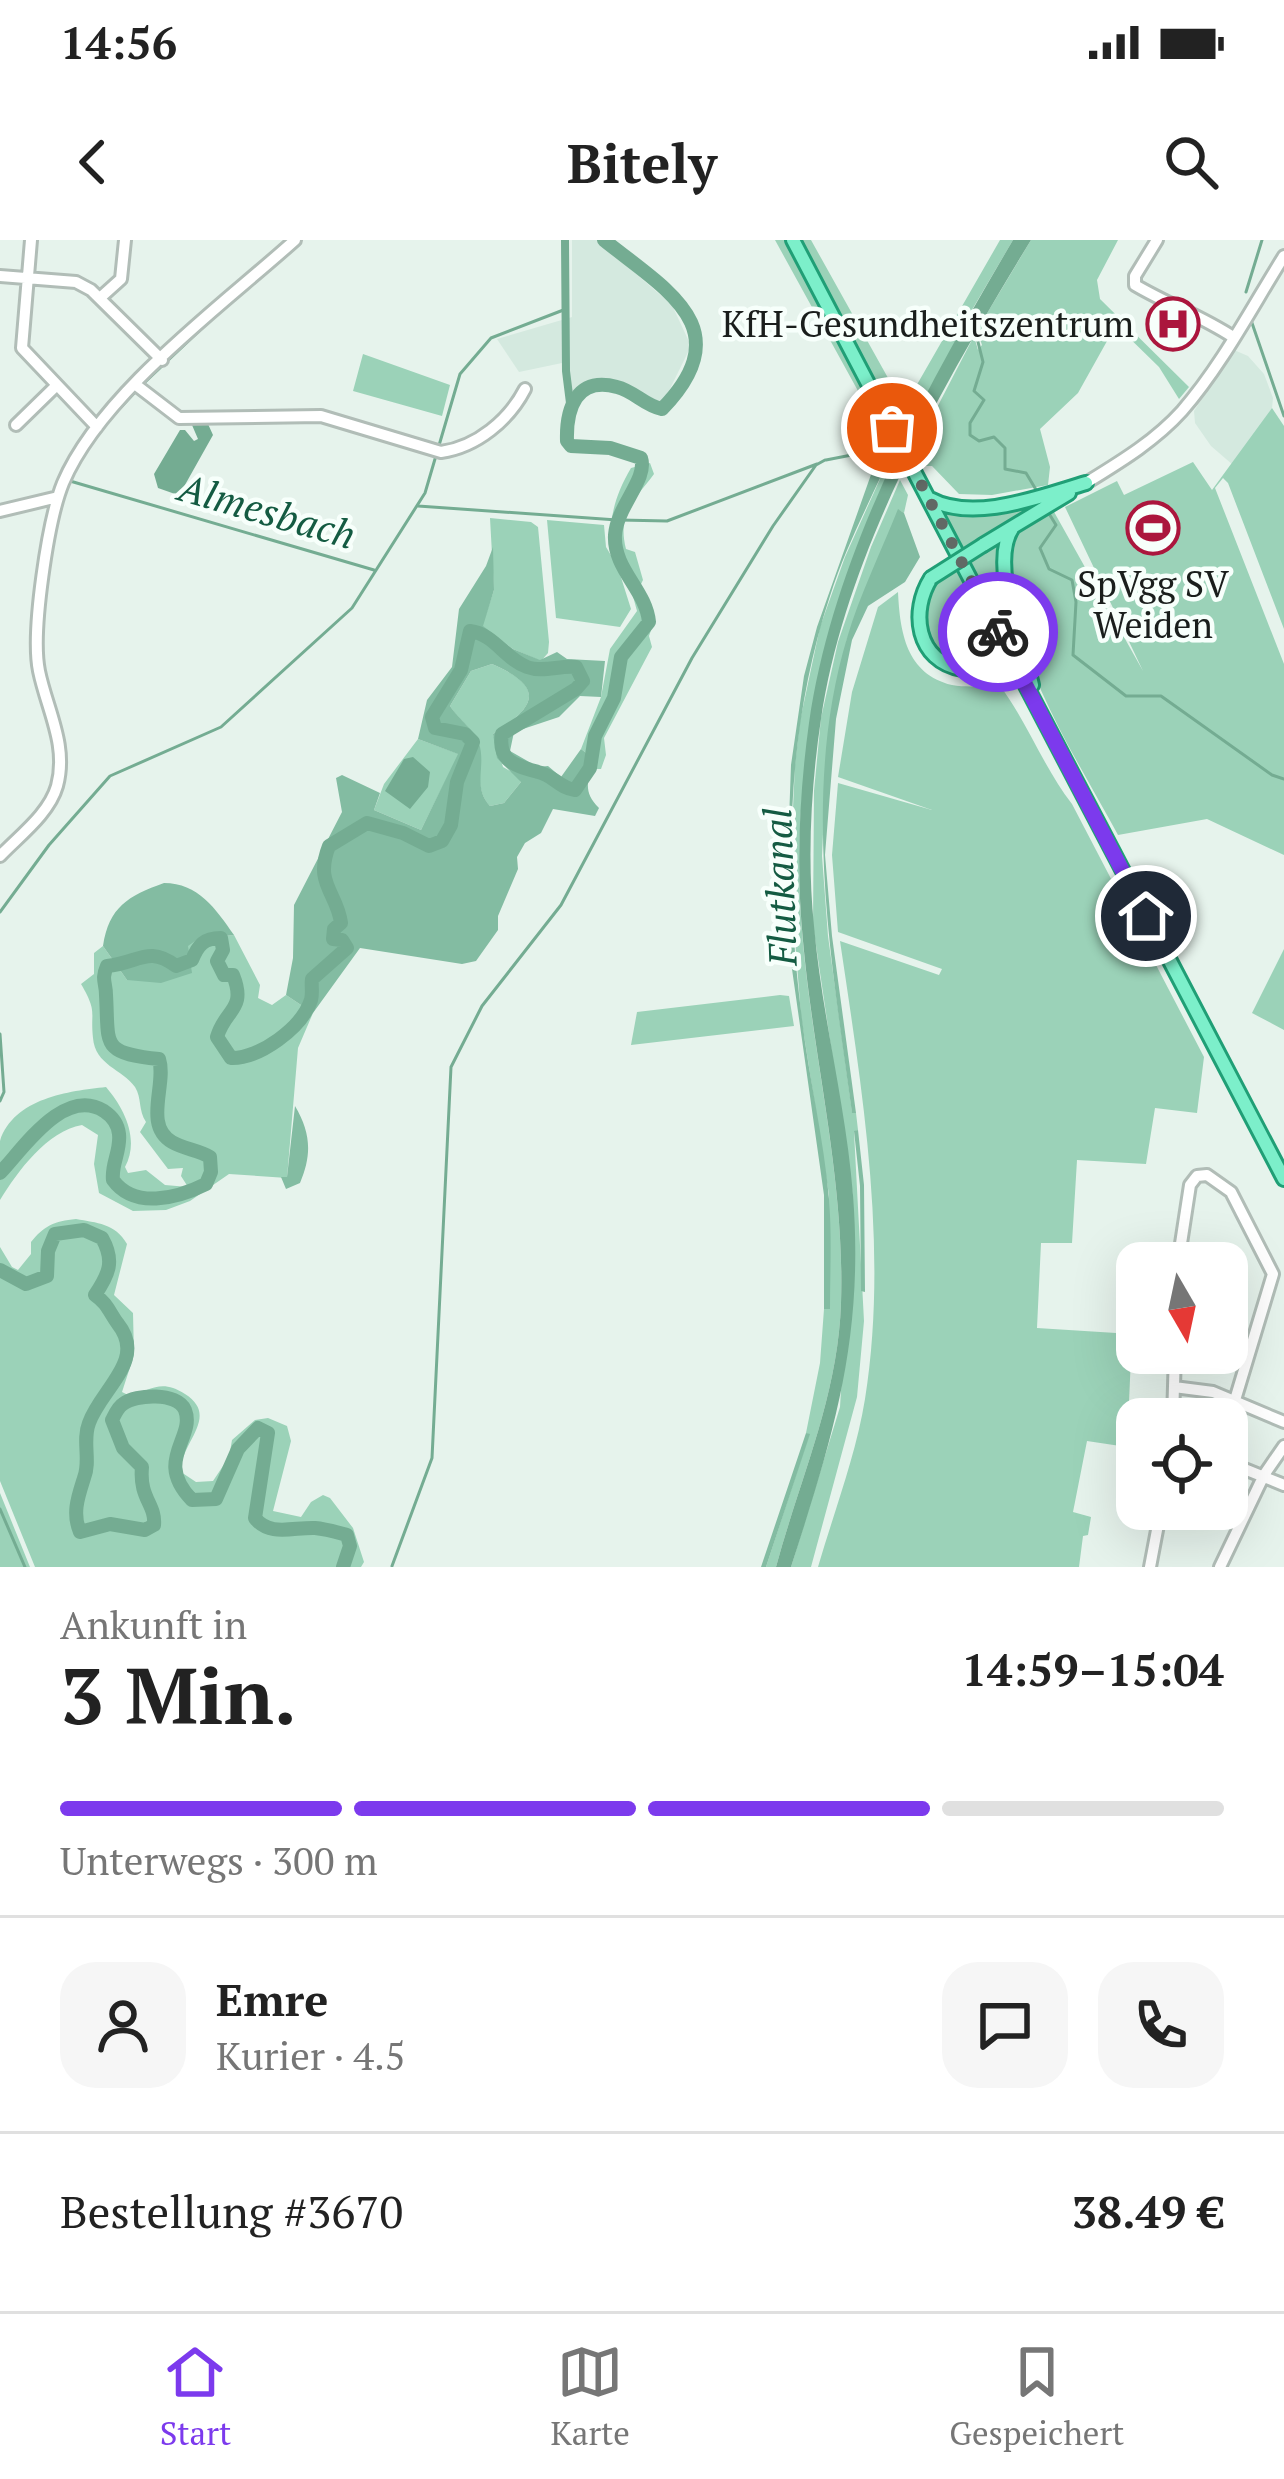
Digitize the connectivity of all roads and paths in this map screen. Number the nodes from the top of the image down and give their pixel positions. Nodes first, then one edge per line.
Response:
1 (31, 240) edge
2 (125, 240) edge
3 (295, 240) edge
4 (793, 240) edge
5 (1157, 240) edge
6 (1284, 256) edge
7 (0, 276) edge
8 (27, 278) junction
9 (101, 297) junction
10 (1233, 338) junction
11 (162, 360) junction
12 (57, 385) junction
13 (136, 385) junction
14 (525, 389) dead end
15 (16, 425) dead end
16 (97, 427) junction
17 (1086, 483) joint
18 (1062, 494) junction
19 (58, 497) junction
20 (929, 498) junction
21 (0, 511) edge
22 (1013, 526) junction
23 (987, 610) junction
24 (964, 669) junction
25 (1035, 704) junction
26 (0, 856) edge
27 (1284, 1179) edge
28 (1181, 1242) edge
29 (1248, 1357) edge
30 (1174, 1374) edge
31 (1174, 1387) junction
32 (1174, 1398) edge
33 (1226, 1398) edge
34 (1248, 1406) edge
35 (1284, 1422) edge
36 (1284, 1446) edge
37 (1248, 1469) edge
38 (1264, 1475) junction
39 (1284, 1486) edge
40 (1157, 1530) edge
41 (1150, 1567) edge
42 (1220, 1567) edge

1 - 8 street
2 - 9 street
3 - 11 street
4 - 20 main road
5 - 10 street
6 - 10 street
7 - 8 street
8 - 9 street
8 - 12 street
9 - 11 street
10 - 17 street
11 - 13 street
12 - 15 street
12 - 16 street
13 - 14 street
13 - 16 street
16 - 19 street
17 - 18 main road
18 - 20 main road
18 - 22 main road
19 - 21 street
19 - 26 street
20 - 23 main road
22 - 24 main road, bridge
22 - 25 main road
23 - 24 main road
23 - 25 main road
24 - 25 main road
25 - 27 main road
28 - 29 street
30 - 31 street
31 - 32 street
31 - 33 street
34 - 35 street
36 - 38 street
37 - 38 street
38 - 39 street
38 - 42 street
40 - 41 street

